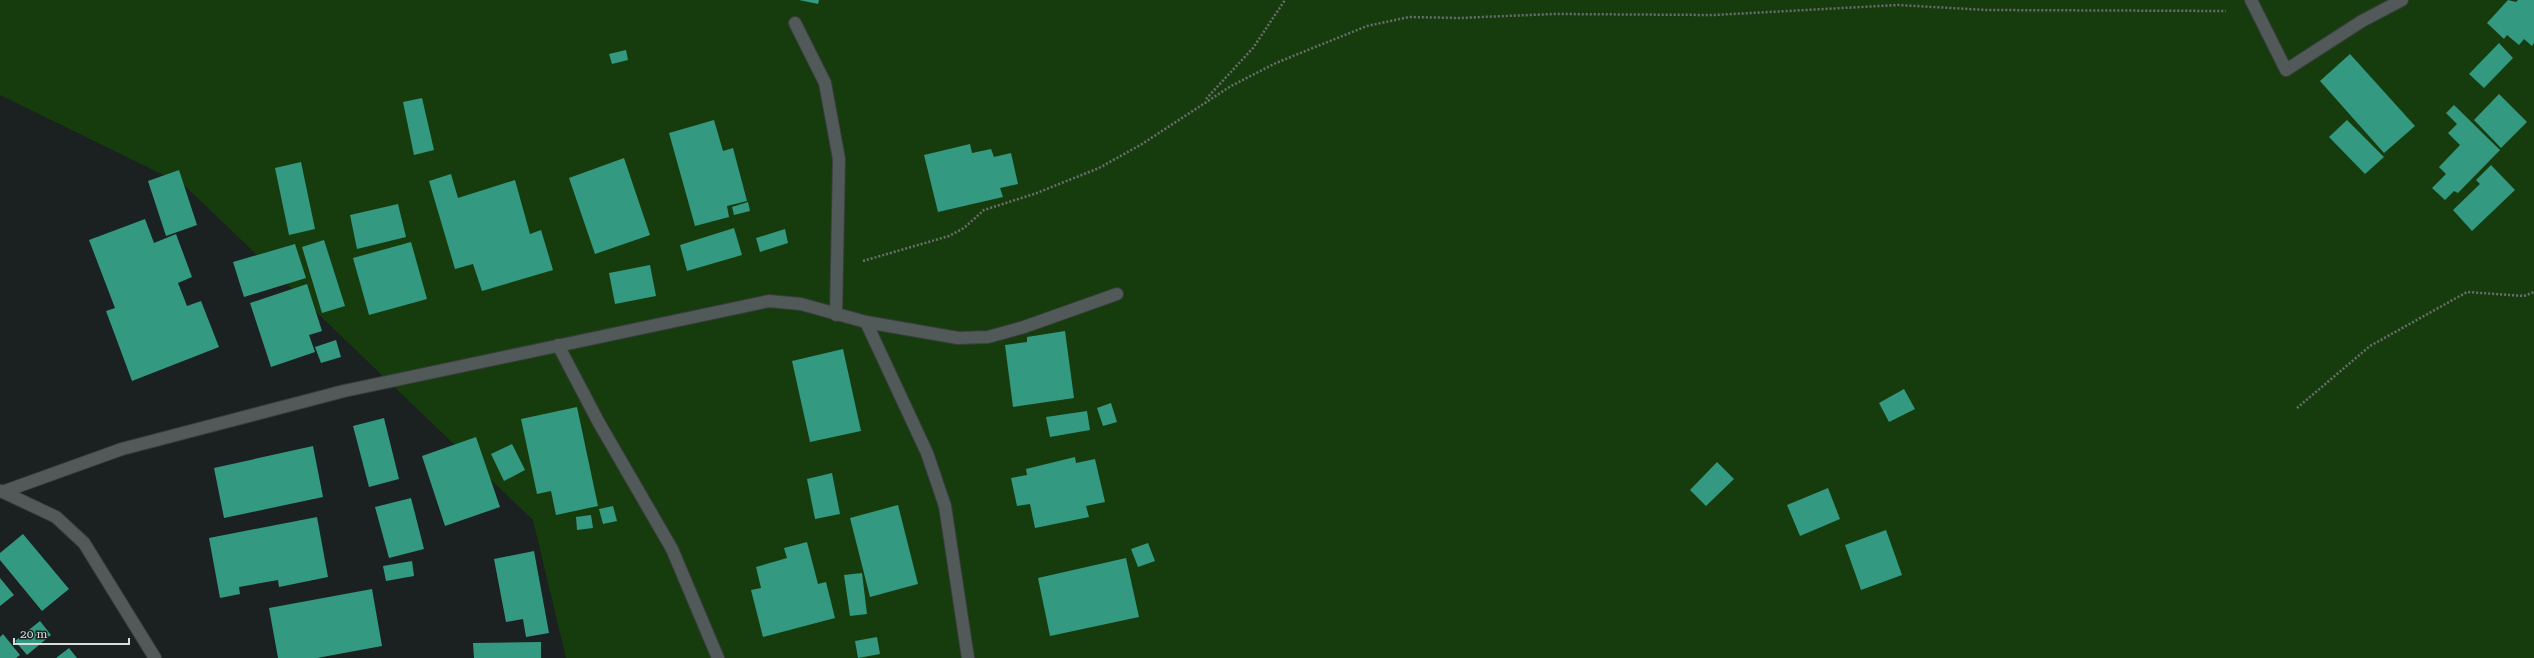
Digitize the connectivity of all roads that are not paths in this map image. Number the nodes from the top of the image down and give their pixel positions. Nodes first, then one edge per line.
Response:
1 (2251, 0) edge
2 (2402, 0) edge
3 (795, 23) dead end
4 (1117, 294) dead end
5 (836, 315) junction
6 (866, 322) junction
7 (558, 345) junction
8 (3, 491) edge
9 (155, 658) edge
10 (718, 658) edge
11 (968, 658) edge

1 - 2 street
3 - 5 street
4 - 6 street
5 - 6 street
5 - 7 street
6 - 11 street
7 - 8 street
7 - 10 street
8 - 9 street

